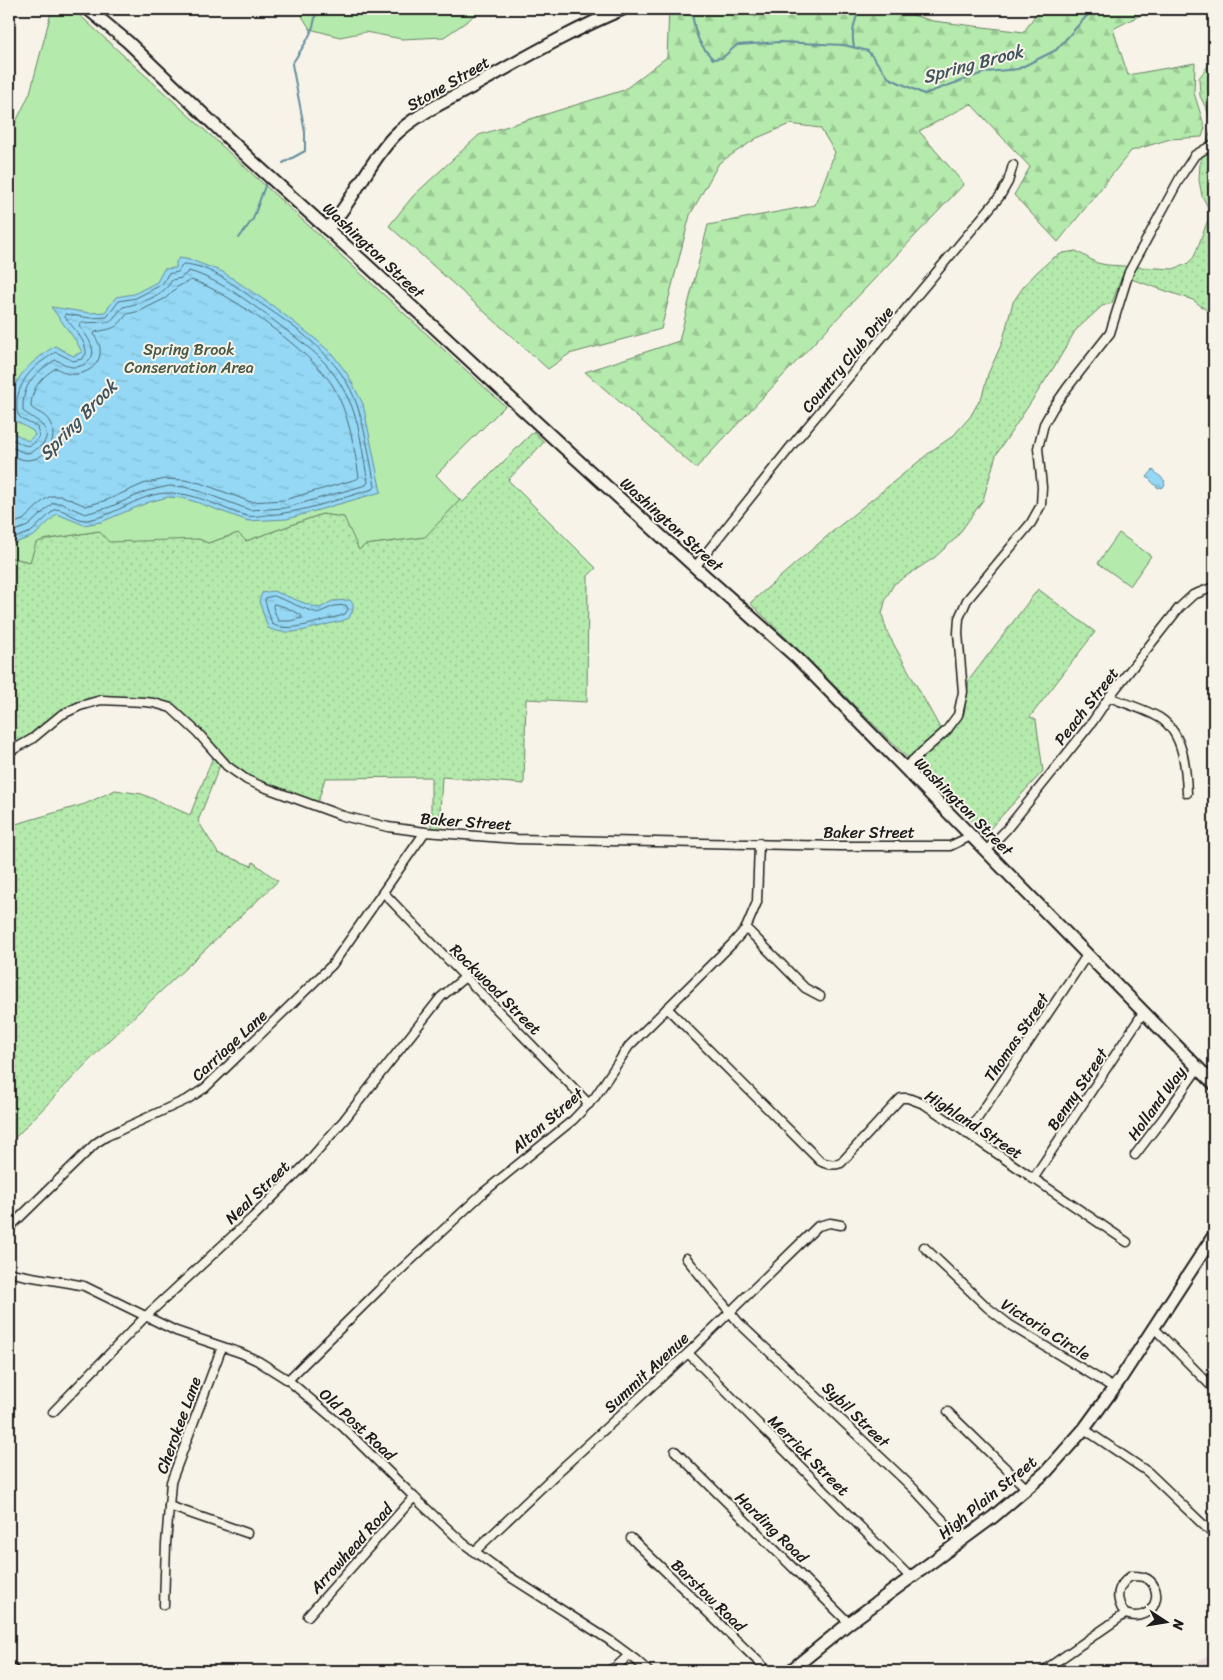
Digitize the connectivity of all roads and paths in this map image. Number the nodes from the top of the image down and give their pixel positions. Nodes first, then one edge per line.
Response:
1 (88, 9) edge
2 (623, 9) edge
3 (1214, 144) edge
4 (1013, 165) dead end
5 (327, 229) junction
6 (694, 567) junction
7 (1214, 587) edge
8 (1110, 697) junction
9 (9, 752) edge
10 (904, 768) junction
11 (1187, 793) dead end
12 (425, 832) junction
13 (972, 836) junction
14 (759, 843) junction
15 (986, 851) junction
16 (384, 893) junction
17 (746, 928) junction
18 (1087, 955) junction
19 (464, 978) junction
20 (820, 996) dead end
21 (667, 1008) junction
22 (1144, 1013) junction
23 (1198, 1068) junction
24 (1214, 1084) edge
25 (589, 1104) junction
26 (967, 1134) junction
27 (1135, 1155) dead end
28 (1033, 1179) junction
29 (841, 1225) dead end
30 (9, 1228) edge
31 (1214, 1235) edge
32 (1127, 1242) dead end
33 (924, 1247) dead end
34 (686, 1258) dead end
35 (9, 1272) edge
36 (730, 1311) junction
37 (145, 1317) junction
38 (1154, 1328) junction
39 (222, 1347) junction
40 (688, 1353) junction
41 (288, 1380) junction
42 (1114, 1388) junction
43 (1214, 1389) edge
44 (53, 1412) dead end
45 (948, 1412) dead end
46 (1084, 1429) junction
47 (676, 1451) dead end
48 (1027, 1489) junction
49 (414, 1497) junction
50 (169, 1506) junction
51 (247, 1533) dead end
52 (1214, 1534) edge
53 (631, 1538) dead end
54 (961, 1540) junction
55 (474, 1552) junction
56 (910, 1577) junction
57 (164, 1605) dead end
58 (1125, 1614) junction
59 (308, 1616) dead end
60 (849, 1623) junction
61 (629, 1655) junction
62 (9, 1669) edge
63 (12, 1671) edge
64 (607, 1671) edge
65 (648, 1671) edge
66 (768, 1671) edge
67 (790, 1671) edge
68 (1043, 1671) edge

1 - 5 main road, Washington Street
2 - 5 main road, Stone Street
3 - 10 street
4 - 6 street, Country Club Drive
5 - 6 main road, Washington Street
6 - 10 main road, Washington Street
7 - 8 street, Peach Street
8 - 11 street
8 - 15 street, Peach Street
9 - 12 street, Baker Street
10 - 13 main road, Washington Street
12 - 14 street, Baker Street
12 - 16 street, Carriage Lane
13 - 14 street, Baker Street
13 - 15 main road, Washington Street
14 - 17 street, Alton Street
15 - 18 main road, Washington Street
16 - 19 street, Rockwood Street
16 - 30 street, Carriage Lane
17 - 20 street
17 - 21 street, Alton Street
18 - 22 main road, Washington Street
18 - 26 street, Thomas Street
19 - 25 street, Rockwood Street
19 - 37 street, Neal Street
21 - 25 street, Alton Street
21 - 26 street, Highland Street
22 - 23 main road, Washington Street
22 - 28 street, Benny Street
23 - 24 main road, Washington Street
23 - 27 street, Holland Way
25 - 41 street, Alton Street
26 - 28 street, Highland Street
28 - 32 street, Highland Street
29 - 36 street, Summit Avenue
31 - 38 main road, High Plain Street
33 - 42 street, Victoria Circle
34 - 36 street, Sybil Street
35 - 37 street, Old Post Road
36 - 40 street, Summit Avenue
36 - 54 street, Sybil Street
37 - 39 street, Old Post Road
37 - 44 street, Neal Street
38 - 42 main road, High Plain Street
38 - 43 street
39 - 41 street, Old Post Road
39 - 50 street, Cherokee Lane
40 - 55 street, Summit Avenue
40 - 56 street, Merrick Street
41 - 49 street, Old Post Road
42 - 46 main road, High Plain Street
45 - 48 street
46 - 48 main road, High Plain Street
46 - 52 street
47 - 60 street, Harding Road
48 - 54 main road, High Plain Street
49 - 55 street, Old Post Road
49 - 59 street, Arrowhead Road
50 - 51 street
50 - 57 street, Cherokee Lane
53 - 66 street, Barstow Road
54 - 56 main road, High Plain Street
55 - 61 street, Old Post Road
56 - 60 main road, High Plain Street
58 - 58 street
58 - 68 street
60 - 67 main road, High Plain Street
61 - 64 street
61 - 65 street, Old Post Road
62 - 63 main road

